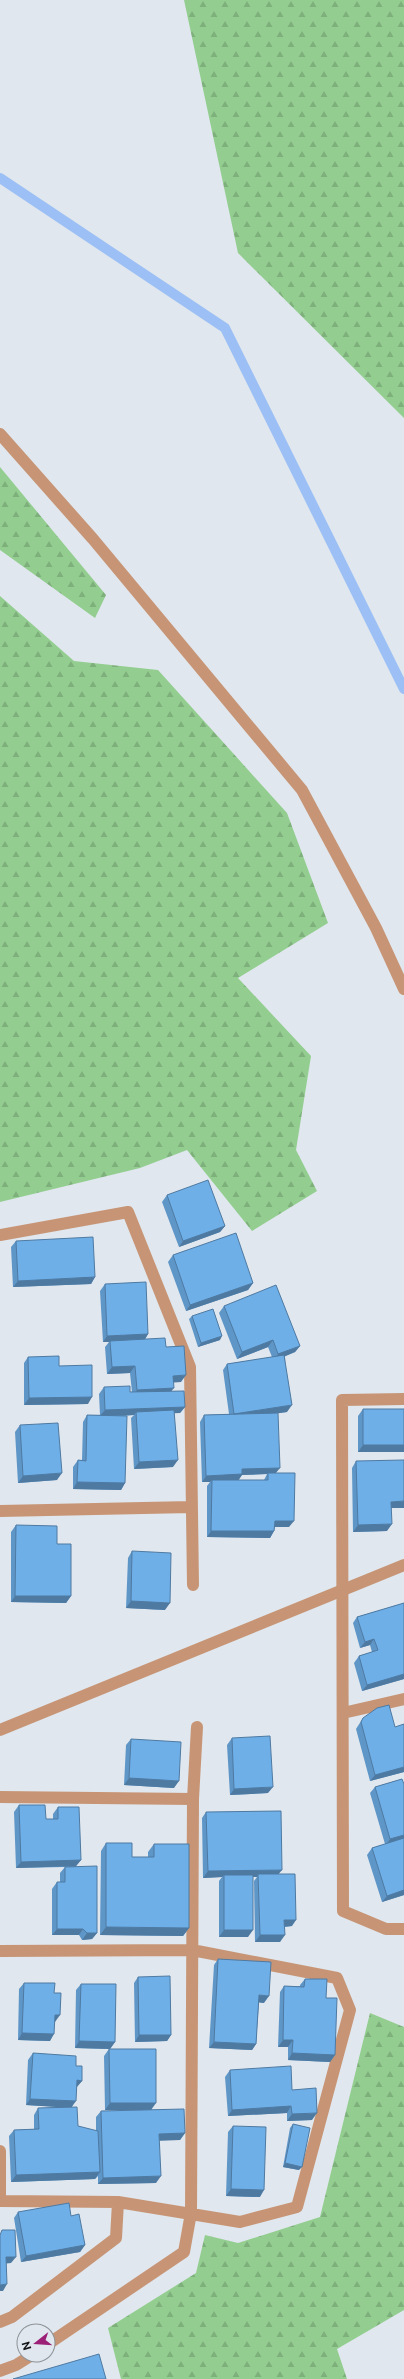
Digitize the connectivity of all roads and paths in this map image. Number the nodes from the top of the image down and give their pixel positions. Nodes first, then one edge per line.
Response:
1 (0, 434) edge
2 (404, 989) edge
3 (0, 1235) edge
4 (404, 1399) edge
5 (192, 1507) junction
6 (0, 1511) edge
7 (404, 1565) edge
8 (193, 1586) dead end
9 (344, 1588) junction
10 (404, 1699) edge
11 (344, 1713) junction
12 (197, 1727) dead end
13 (0, 1730) edge
14 (0, 1797) edge
15 (193, 1799) junction
16 (404, 1929) edge
17 (192, 1950) junction
18 (0, 1951) edge
19 (0, 2151) edge
20 (0, 2201) edge
21 (118, 2202) junction
22 (191, 2213) junction
23 (0, 2322) edge
24 (56, 2339) edge
25 (20, 2363) edge
26 (0, 2371) edge

1 - 2 street
3 - 5 street
4 - 9 street
5 - 6 street
5 - 8 street
7 - 9 street
9 - 11 street
9 - 13 street
10 - 11 street
11 - 16 street
12 - 15 street
14 - 15 street
15 - 17 street
17 - 18 street
17 - 22 street
17 - 22 street
19 - 20 street
20 - 21 street
21 - 22 street
21 - 23 street
22 - 24 street
25 - 26 street

